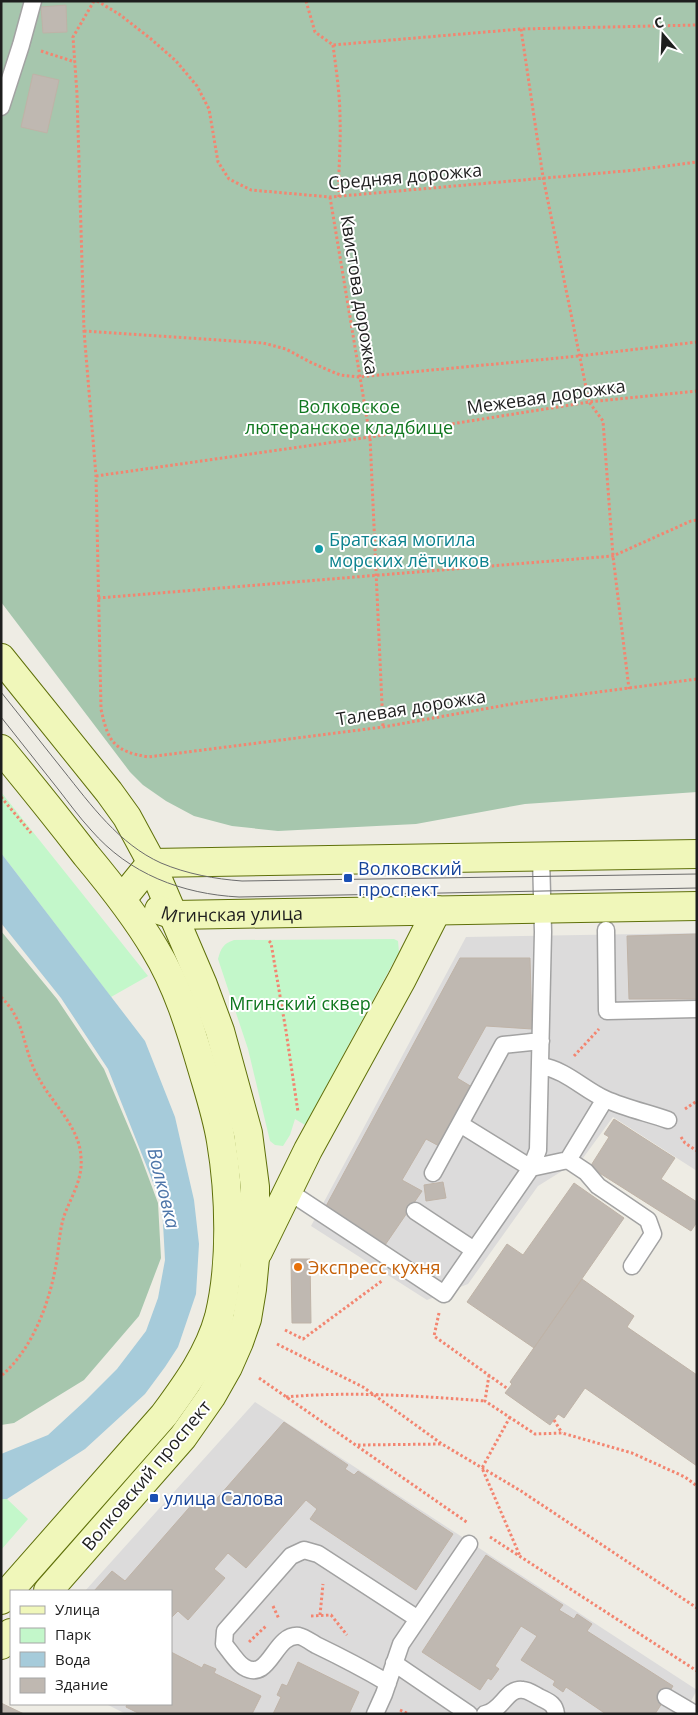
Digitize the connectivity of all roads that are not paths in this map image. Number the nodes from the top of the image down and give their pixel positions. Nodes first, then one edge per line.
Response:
1 (33, 1) edge
2 (1, 107) edge
3 (1, 658) edge
4 (1, 749) edge
5 (697, 854) edge
6 (541, 856) junction
7 (151, 863) junction
8 (122, 899) junction
9 (697, 906) edge
10 (542, 909) junction
11 (437, 910) junction
12 (174, 915) junction
13 (606, 930) dead end
14 (697, 1009) edge
15 (541, 1041) junction
16 (541, 1066) junction
17 (605, 1099) junction
18 (668, 1120) dead end
19 (460, 1124) junction
20 (568, 1160) junction
21 (531, 1168) junction
22 (433, 1173) dead end
23 (288, 1191) junction
24 (415, 1211) dead end
25 (474, 1250) junction
26 (255, 1258) junction
27 (632, 1266) dead end
28 (469, 1544) dead end
29 (49, 1590) edge
30 (1, 1600) edge
31 (418, 1619) junction
32 (10, 1634) edge
33 (1, 1645) edge
34 (394, 1663) junction
35 (388, 1683) junction
36 (666, 1697) dead end
37 (375, 1714) edge
38 (469, 1714) edge
39 (485, 1714) edge
40 (556, 1714) edge
41 (695, 1714) edge

1 - 2 lane
3 - 7 street, Волковский проспект
4 - 8 street, Волковский проспект
5 - 6 street
6 - 7 street
6 - 10 lane
7 - 8 street
7 - 12 street, Волковский проспект
8 - 12 street, Мгинская улица
8 - 30 street, Волковский проспект
9 - 10 street, Мгинская улица
10 - 11 street, Мгинская улица
10 - 15 lane
11 - 12 street, Мгинская улица
11 - 23 street
12 - 26 street, Волковский проспект
13 - 14 lane
15 - 16 lane
15 - 19 lane
16 - 17 lane
16 - 21 lane
17 - 18 lane
17 - 20 lane
19 - 21 lane
19 - 22 lane
20 - 21 lane
20 - 27 lane
21 - 25 lane
23 - 25 lane
23 - 26 street
24 - 25 lane
26 - 29 street, Волковский проспект
28 - 31 lane
31 - 34 lane
31 - 35 lane
32 - 33 street
34 - 35 lane
34 - 38 lane
35 - 37 lane
36 - 41 lane
39 - 40 lane

